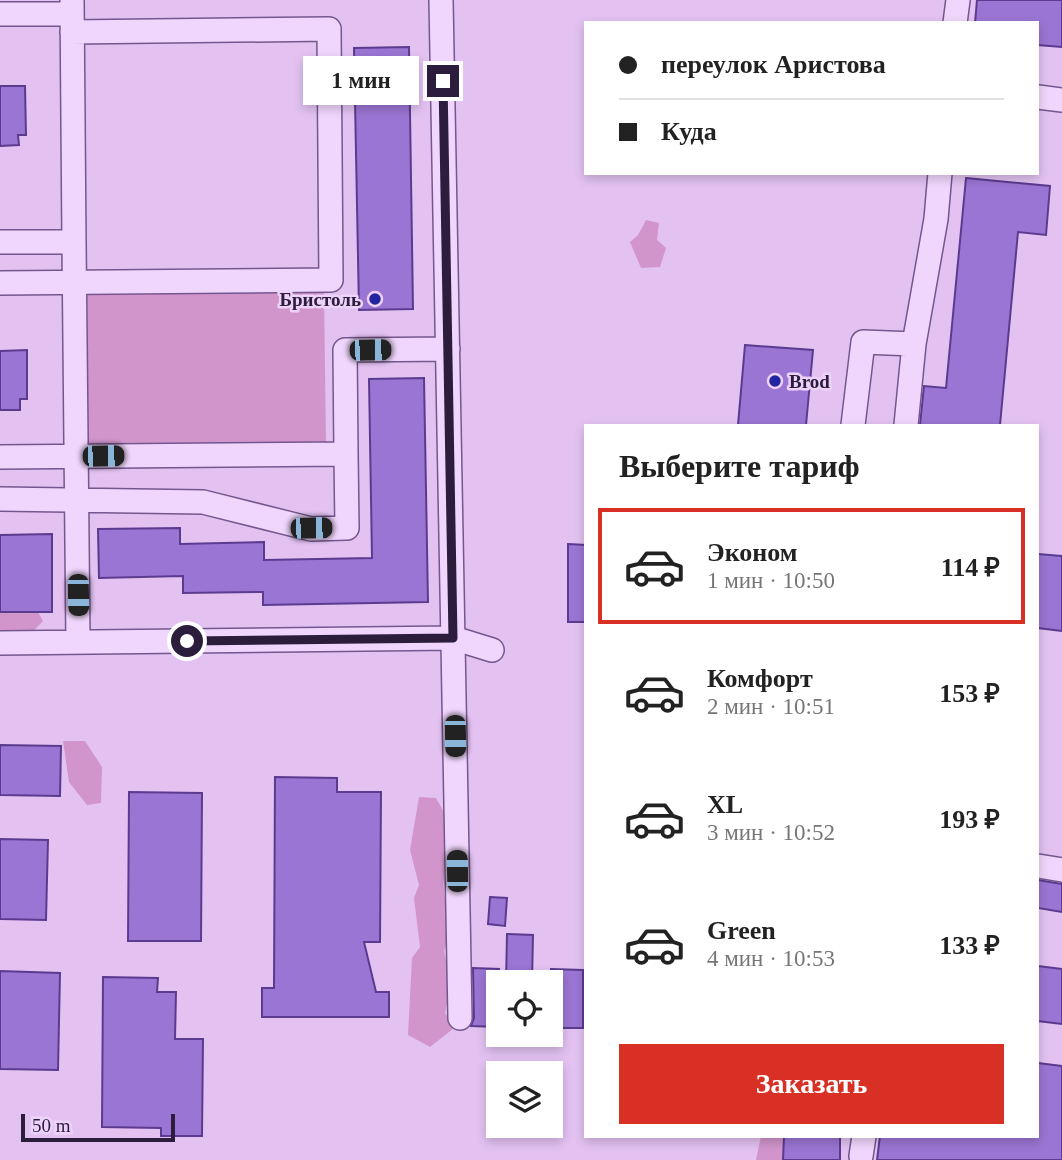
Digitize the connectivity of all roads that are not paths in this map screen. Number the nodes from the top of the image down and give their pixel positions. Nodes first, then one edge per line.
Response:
1 (441, 0) edge
2 (958, 0) edge
3 (0, 14) edge
4 (72, 15) edge
5 (956, 21) edge
6 (1039, 97) edge
7 (1062, 100) edge
8 (940, 175) edge
9 (0, 242) edge
10 (75, 242) junction
11 (75, 282) junction
12 (0, 283) edge
13 (915, 344) junction
14 (448, 349) junction
15 (853, 424) edge
16 (906, 424) edge
17 (346, 454) junction
18 (76, 456) junction
19 (0, 457) edge
20 (0, 499) edge
21 (77, 500) junction
22 (453, 638) junction
23 (78, 642) junction
24 (0, 643) edge
25 (492, 650) dead end
26 (1039, 866) edge
27 (1062, 870) edge
28 (460, 1018) dead end

1 - 14 street
2 - 5 street
3 - 4 street
4 - 10 street
4 - 11 street
6 - 7 street
8 - 13 street
9 - 10 street
10 - 11 street
11 - 12 street
11 - 18 street
13 - 15 street
13 - 16 street
14 - 17 street
14 - 22 street
17 - 18 street
17 - 21 street
18 - 19 street
18 - 21 street
20 - 21 street
21 - 23 street
22 - 23 street
22 - 25 street
22 - 28 street
23 - 24 street
26 - 27 street

